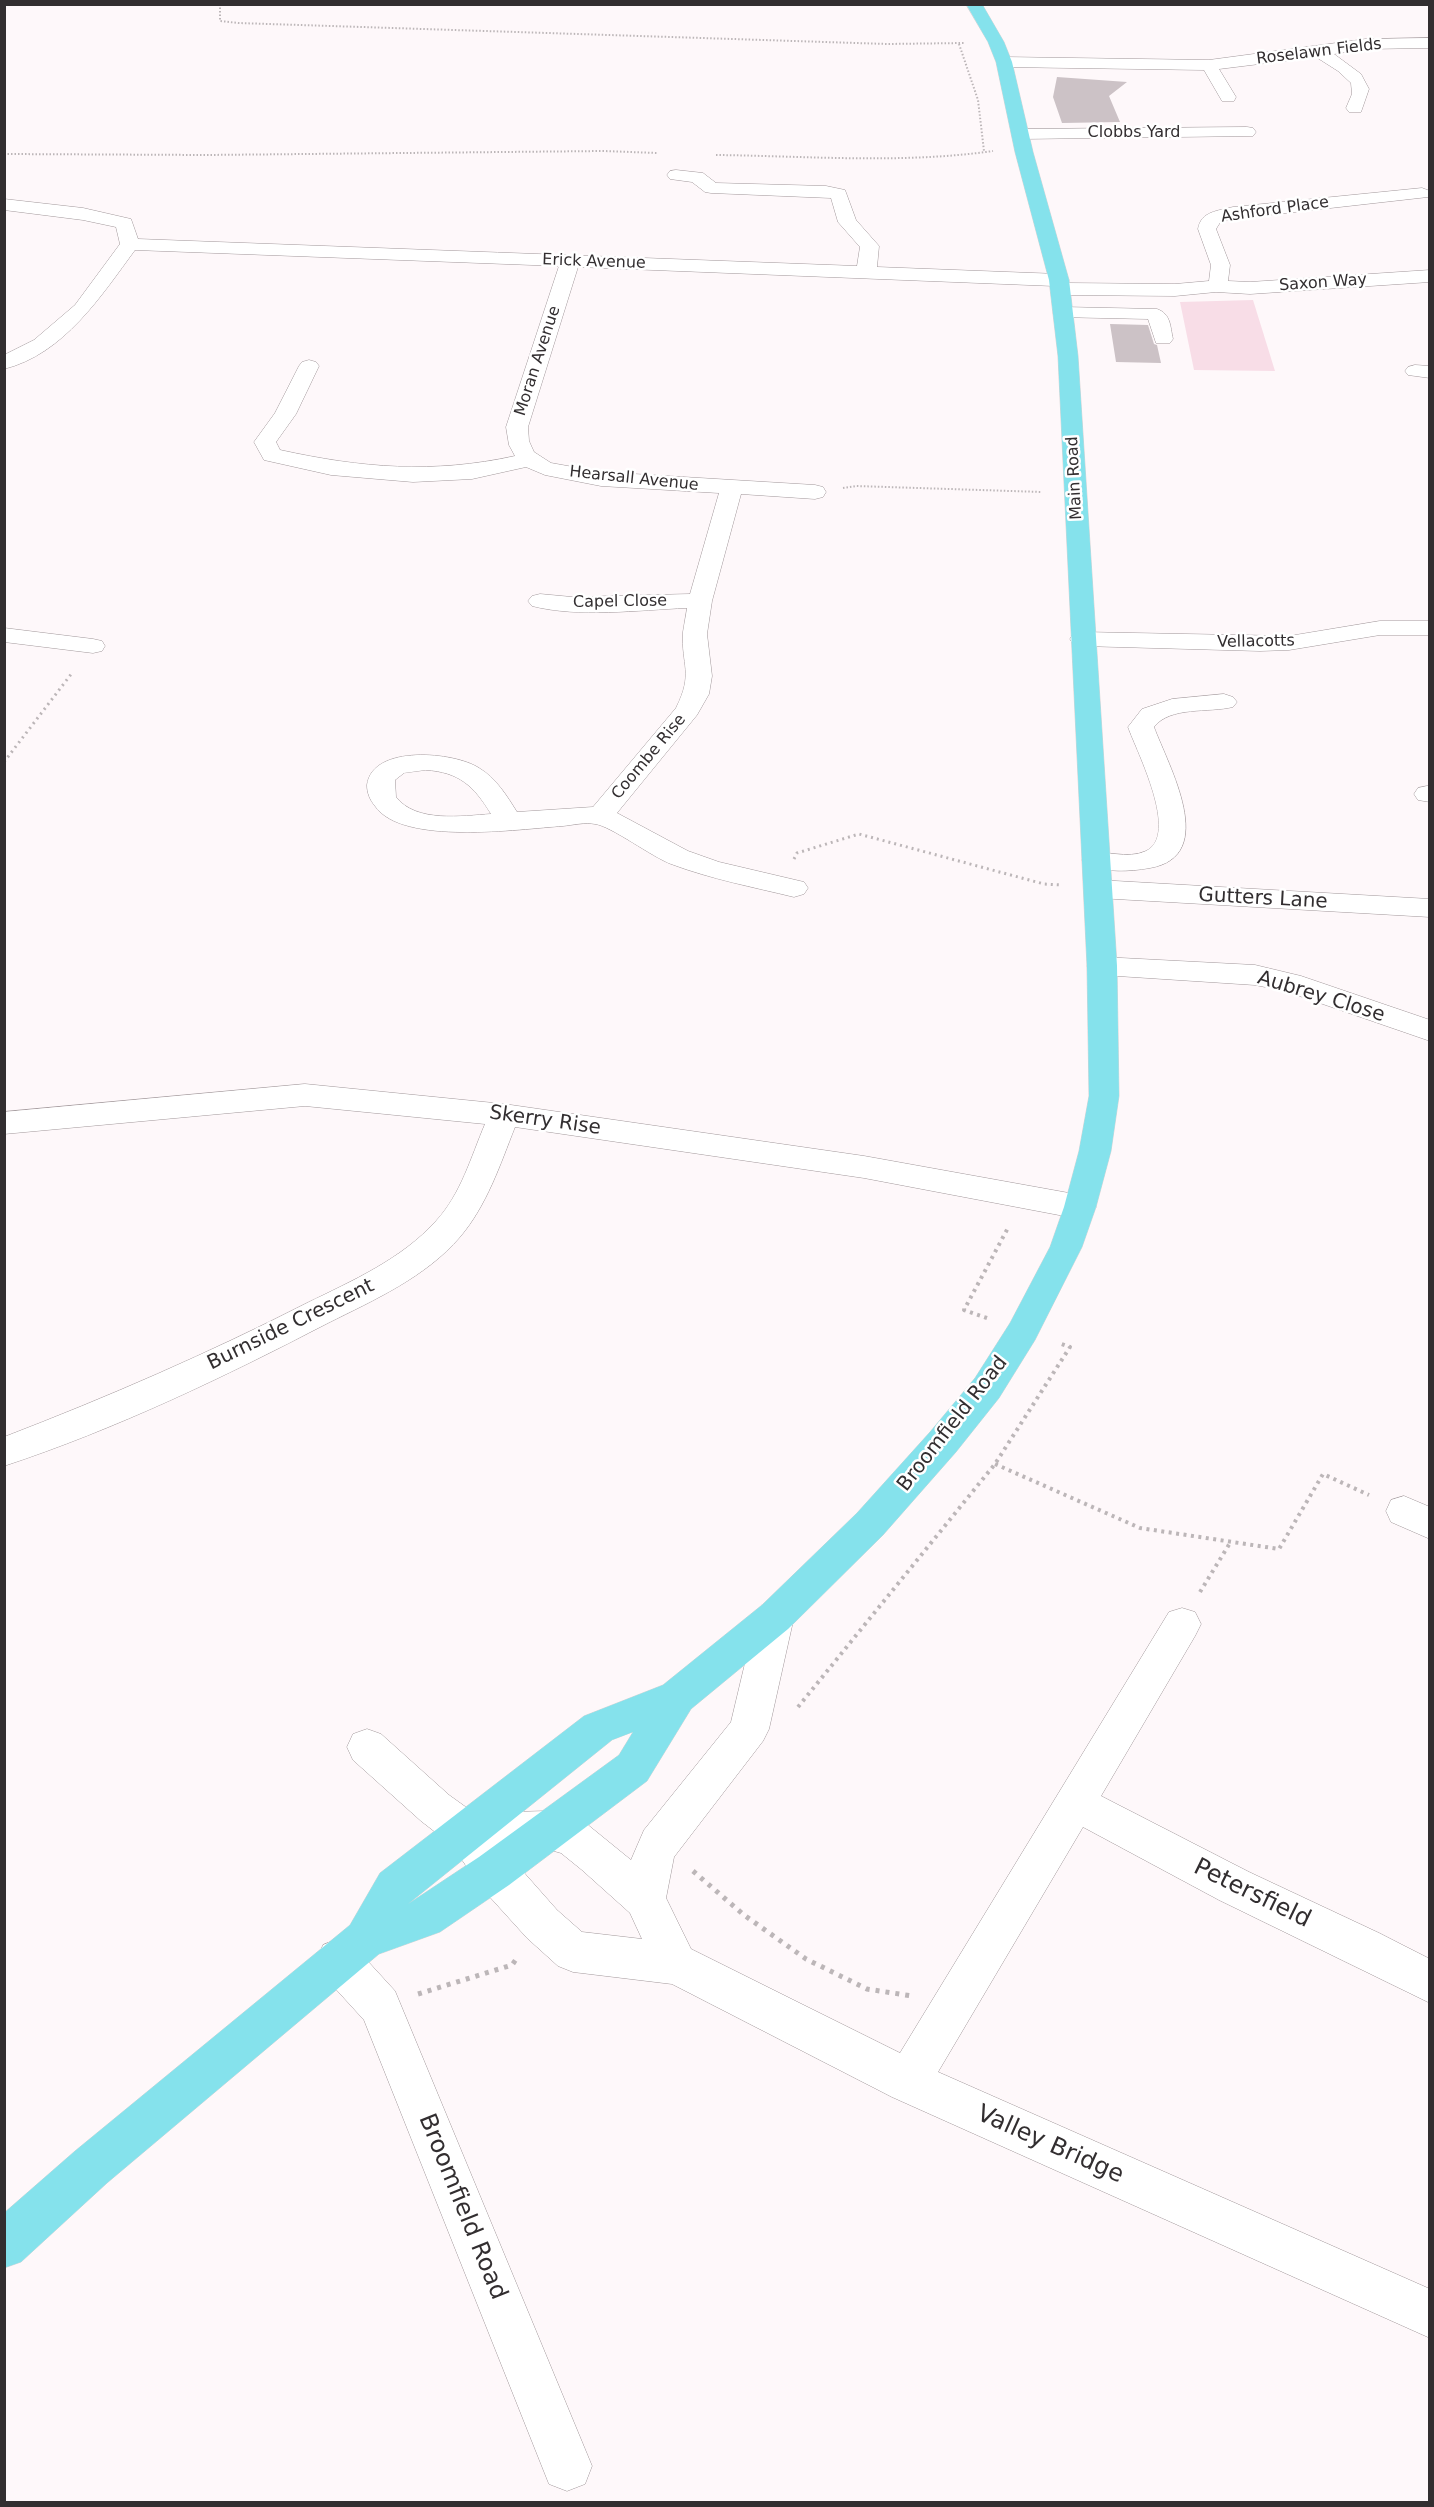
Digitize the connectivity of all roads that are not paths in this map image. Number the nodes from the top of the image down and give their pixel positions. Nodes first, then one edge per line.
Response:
1 (974, 4) edge
2 (1430, 43) edge
3 (1000, 52) junction
4 (1319, 52) junction
5 (1209, 64) junction
6 (1228, 97) dead end
7 (1355, 108) dead end
8 (1247, 132) dead end
9 (1022, 143) junction
10 (676, 175) dead end
11 (1422, 193) dead end
12 (4, 204) edge
13 (130, 244) junction
14 (570, 261) junction
15 (866, 273) junction
16 (1430, 276) edge
17 (1060, 284) junction
18 (1216, 286) junction
19 (1063, 314) junction
20 (1163, 339) dead end
21 (4, 363) edge
22 (309, 366) dead end
23 (529, 460) junction
24 (732, 488) junction
25 (815, 492) road end
26 (540, 601) dead end
27 (700, 601) junction
28 (1430, 628) edge
29 (4, 635) edge
30 (1082, 639) junction
31 (93, 646) road end
32 (1224, 702) dead end
33 (601, 815) junction
34 (509, 821) dead end
35 (1096, 860) junction
36 (787, 886) road end
37 (1098, 889) junction
38 (1430, 908) edge
39 (1102, 966) junction
40 (1430, 1031) edge
41 (504, 1114) junction
42 (4, 1123) edge
43 (1080, 1207) junction
44 (4, 1452) edge
45 (775, 1617) junction
46 (1182, 1624) road end
47 (677, 1697) junction
48 (367, 1747) dead end
49 (1076, 1803) junction
50 (547, 1830) junction
51 (467, 1832) junction
52 (494, 1871) junction
53 (645, 1899) junction
54 (352, 1950) junction
55 (676, 1964) junction
56 (1430, 1982) edge
57 (908, 2081) junction
58 (4, 2245) edge
59 (1430, 2314) edge
60 (567, 2466) dead end

1 - 3 main road, Main Road
2 - 4 street, Roselawn Fields
3 - 5 street, Roselawn Fields
3 - 9 main road, Main Road
4 - 5 street, Roselawn Fields
4 - 7 street
5 - 6 street
8 - 9 street, Clobbs Yard
9 - 17 main road, Main Road
10 - 15 street
11 - 18 street, Ashford Place
12 - 13 street
13 - 14 street, Erick Avenue
13 - 21 street
14 - 15 street, Erick Avenue
14 - 23 street, Moran Avenue
15 - 17 street, Erick Avenue
16 - 18 street, Saxon Way
17 - 18 street
17 - 19 main road, Main Road
19 - 20 street
19 - 30 main road, Main Road
22 - 23 street
23 - 24 street, Hearsall Avenue
24 - 25 street, Hearsall Avenue
24 - 27 street, Coombe Rise
26 - 27 street, Capel Close
27 - 33 street, Coombe Rise
28 - 30 street, Vellacotts
29 - 31 street
30 - 35 main road, Main Road
32 - 35 street
33 - 34 street, Coombe Rise
33 - 36 street, Coombe Rise
35 - 37 main road, Main Road
37 - 38 street, Gutters Lane
37 - 39 main road, Main Road
39 - 40 street, Aubrey Close
39 - 43 main road, Broomfield Road
41 - 42 street, Skerry Rise
41 - 43 street, Skerry Rise
41 - 44 street, Burnside Crescent
43 - 45 main road, Broomfield Road
45 - 47 main road, Broomfield Road
45 - 53 street
46 - 49 street
47 - 50 main road, Broomfield Road
47 - 51 main road, Broomfield Road
48 - 51 street
49 - 56 street, Petersfield
49 - 57 street
50 - 51 street
50 - 52 main road, Broomfield Road
50 - 53 street
51 - 52 street, Valley Bridge
51 - 54 main road, Broomfield Road
52 - 54 main road, Broomfield Road
52 - 55 street, Valley Bridge
53 - 55 street
54 - 58 main road, Broomfield Road
54 - 60 street, Broomfield Road
55 - 57 street, Valley Bridge
57 - 59 street, Valley Bridge

